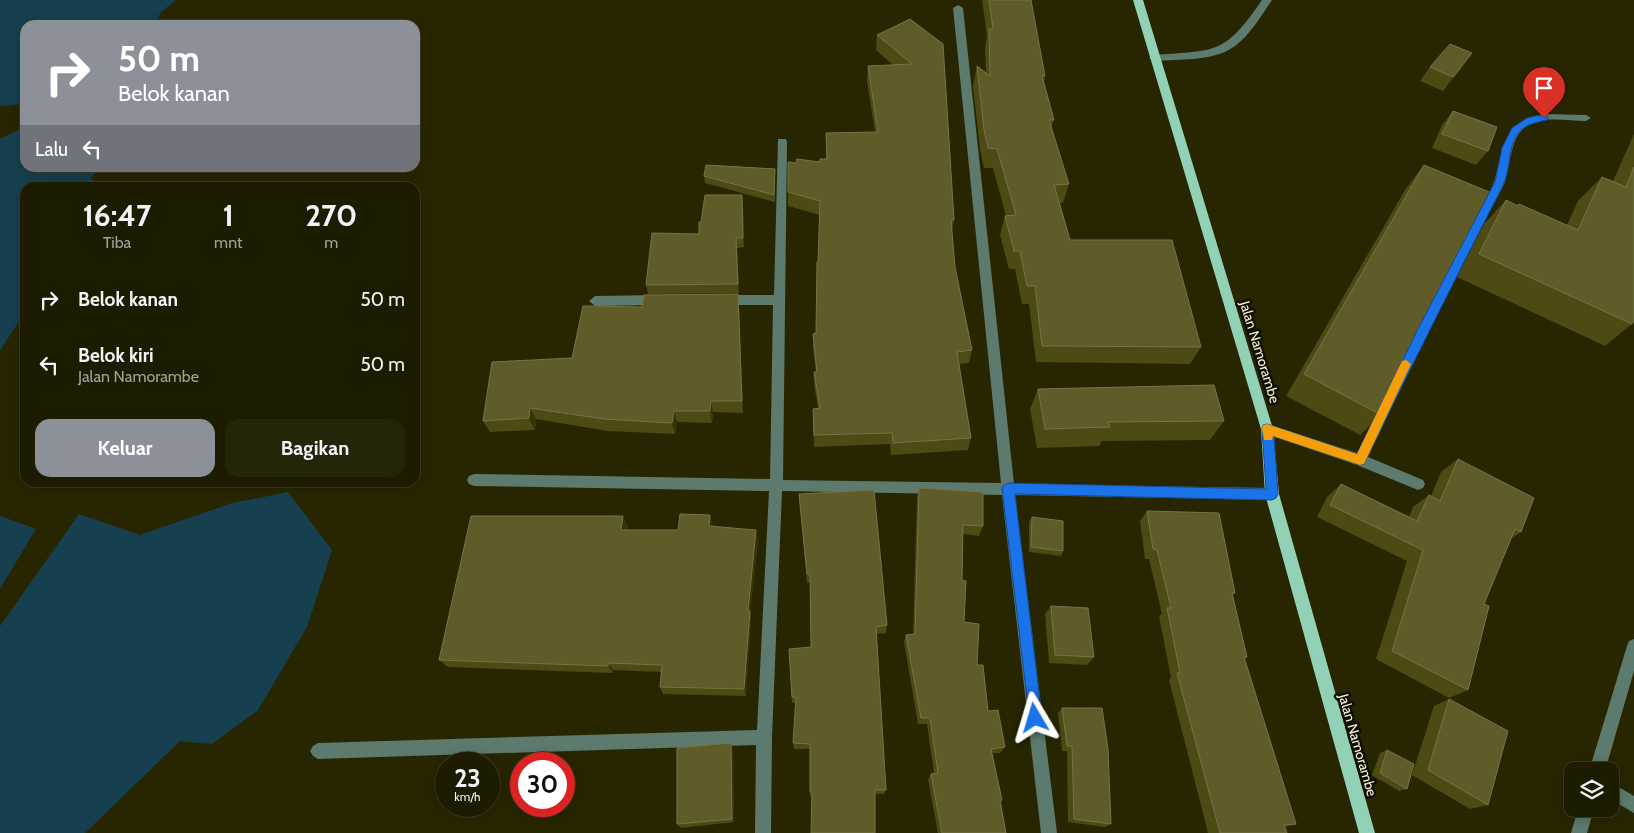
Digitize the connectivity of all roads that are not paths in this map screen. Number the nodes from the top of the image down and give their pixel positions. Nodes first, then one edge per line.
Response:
1 (1138, 0) edge
2 (1267, 0) edge
3 (958, 8) dead end
4 (1154, 58) junction
5 (1586, 118) dead end
6 (782, 142) dead end
7 (1481, 217) edge
8 (672, 300) edge
9 (711, 300) edge
10 (779, 300) junction
11 (595, 301) dead end
12 (1402, 373) edge
13 (1267, 429) junction
14 (1360, 460) junction
15 (474, 480) dead end
16 (1418, 484) dead end
17 (776, 485) junction
18 (1008, 488) junction
19 (1272, 494) junction
20 (1634, 646) edge
21 (764, 737) junction
22 (318, 751) dead end
23 (1600, 762) edge
24 (1619, 796) edge
25 (1633, 806) edge
26 (1583, 817) edge
27 (763, 833) edge
28 (1049, 833) edge
29 (1367, 833) edge
30 (1578, 833) edge

1 - 4 main road, Jalan Namorambe
2 - 4 street
3 - 18 street
4 - 13 main road, Jalan Namorambe
5 - 7 street
6 - 10 street
8 - 11 street
9 - 10 street
10 - 17 street
12 - 14 street
13 - 14 street
13 - 19 main road, Jalan Namorambe
14 - 16 street
15 - 17 street
17 - 18 street
17 - 21 street
18 - 19 street
18 - 28 street
19 - 29 main road, Jalan Namorambe
20 - 23 street
21 - 22 street
21 - 27 street
24 - 25 street
26 - 30 street

